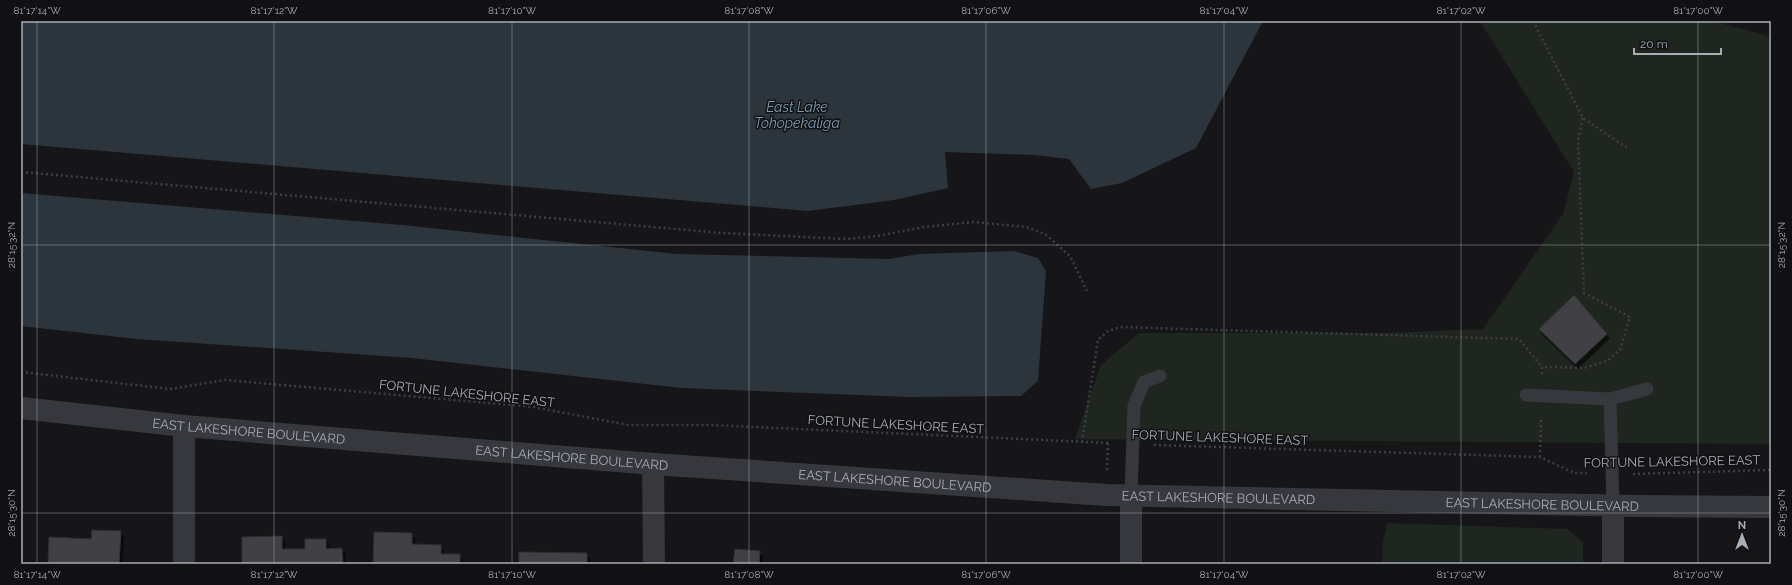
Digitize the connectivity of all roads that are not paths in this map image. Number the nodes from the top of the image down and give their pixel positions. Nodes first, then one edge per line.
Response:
1 (1160, 376) dead end
2 (1647, 389) dead end
3 (1526, 395) dead end
4 (1610, 399) junction
5 (21, 408) edge
6 (184, 426) junction
7 (653, 464) junction
8 (1131, 495) junction
9 (1613, 506) junction
10 (1771, 507) edge
11 (184, 564) edge
12 (654, 564) edge
13 (1131, 564) edge
14 (1613, 564) edge

1 - 8 lane
2 - 4 lane
3 - 4 lane
4 - 9 lane
5 - 6 street, EAST LAKESHORE BOULEVARD
6 - 7 street, EAST LAKESHORE BOULEVARD
6 - 11 street
7 - 8 street, EAST LAKESHORE BOULEVARD
7 - 12 street
8 - 9 street, EAST LAKESHORE BOULEVARD
8 - 13 street
9 - 10 street, EAST LAKESHORE BOULEVARD
9 - 14 street

